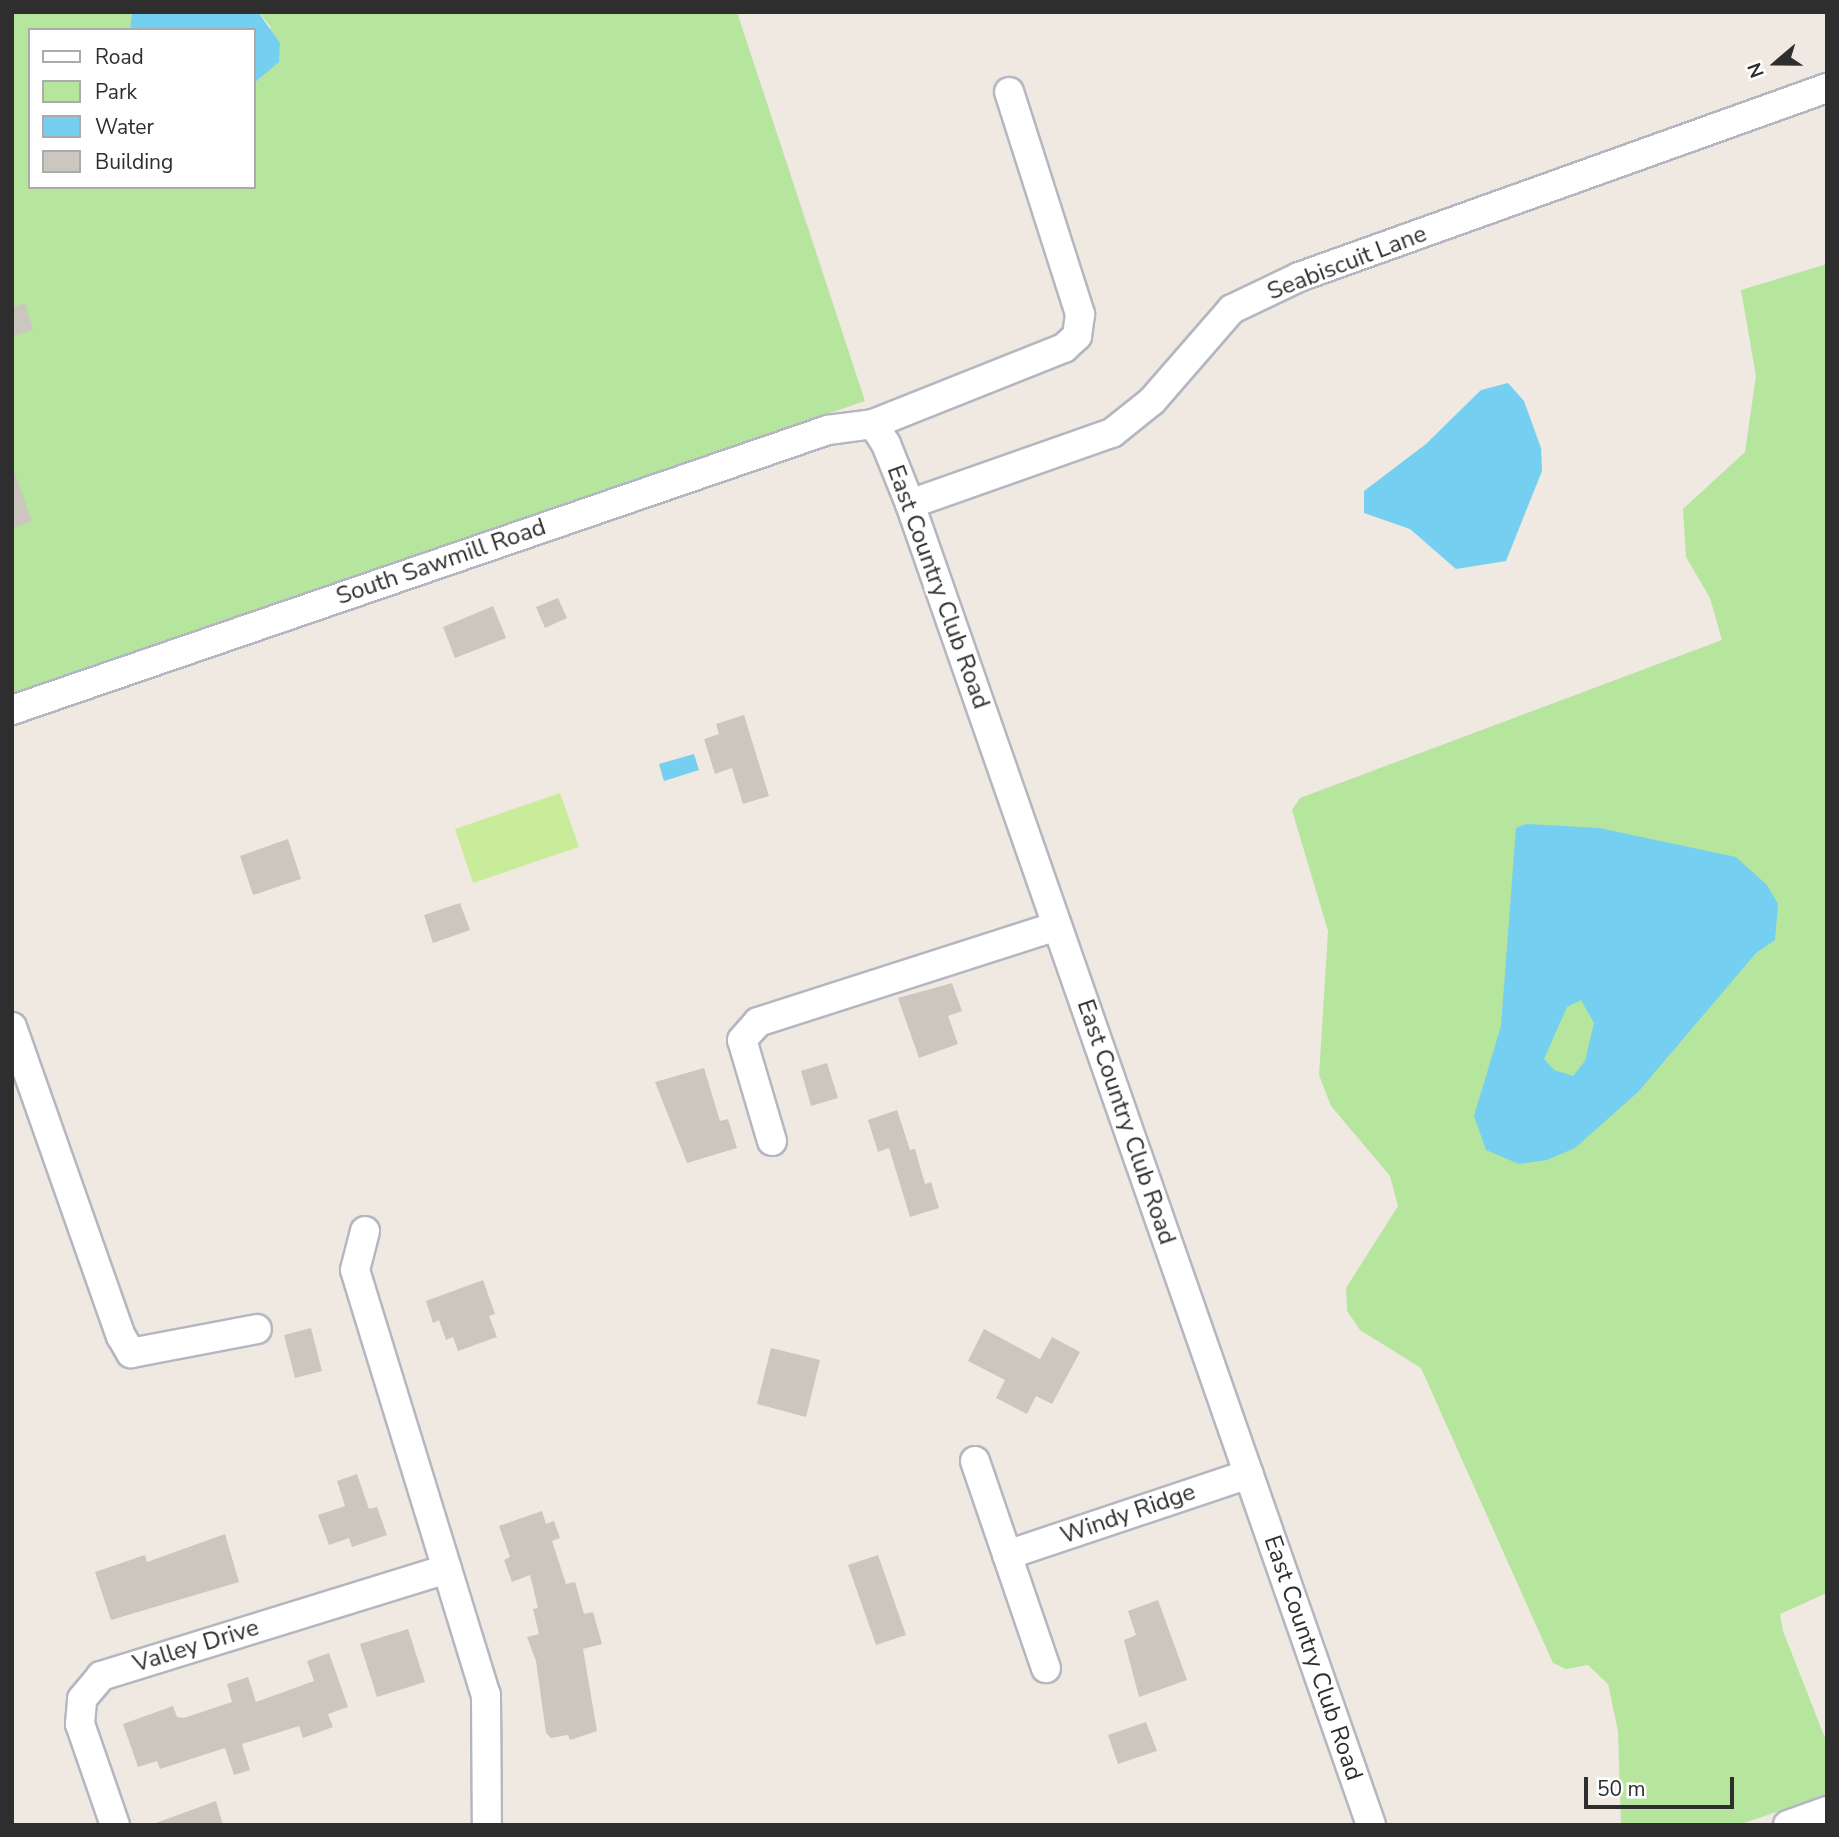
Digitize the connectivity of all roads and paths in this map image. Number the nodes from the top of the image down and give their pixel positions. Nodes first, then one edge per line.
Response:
1 (1827, 88) edge
2 (1009, 92) dead end
3 (873, 424) junction
4 (910, 504) junction
5 (12, 710) edge
6 (1057, 926) junction
7 (12, 1027) edge
8 (12, 1067) edge
9 (772, 1141) dead end
10 (56, 1197) dead end
11 (365, 1231) dead end
12 (257, 1329) dead end
13 (975, 1461) dead end
14 (1249, 1474) junction
15 (1007, 1555) junction
16 (447, 1569) junction
17 (1046, 1668) dead end
18 (1827, 1811) edge
19 (115, 1825) edge
20 (487, 1825) edge
21 (1371, 1825) edge
22 (1787, 1825) edge

1 - 4 street, Seabiscuit Lane
2 - 3 street, South Sawmill Road
3 - 4 street, East Country Club Road
3 - 5 street, South Sawmill Road
4 - 6 street, East Country Club Road
6 - 9 street
6 - 14 street, East Country Club Road
7 - 12 street
8 - 10 street
11 - 16 street
13 - 15 street
14 - 15 street, Windy Ridge
14 - 21 street, East Country Club Road
15 - 17 street
16 - 19 street, Valley Drive
16 - 20 street
18 - 22 street

